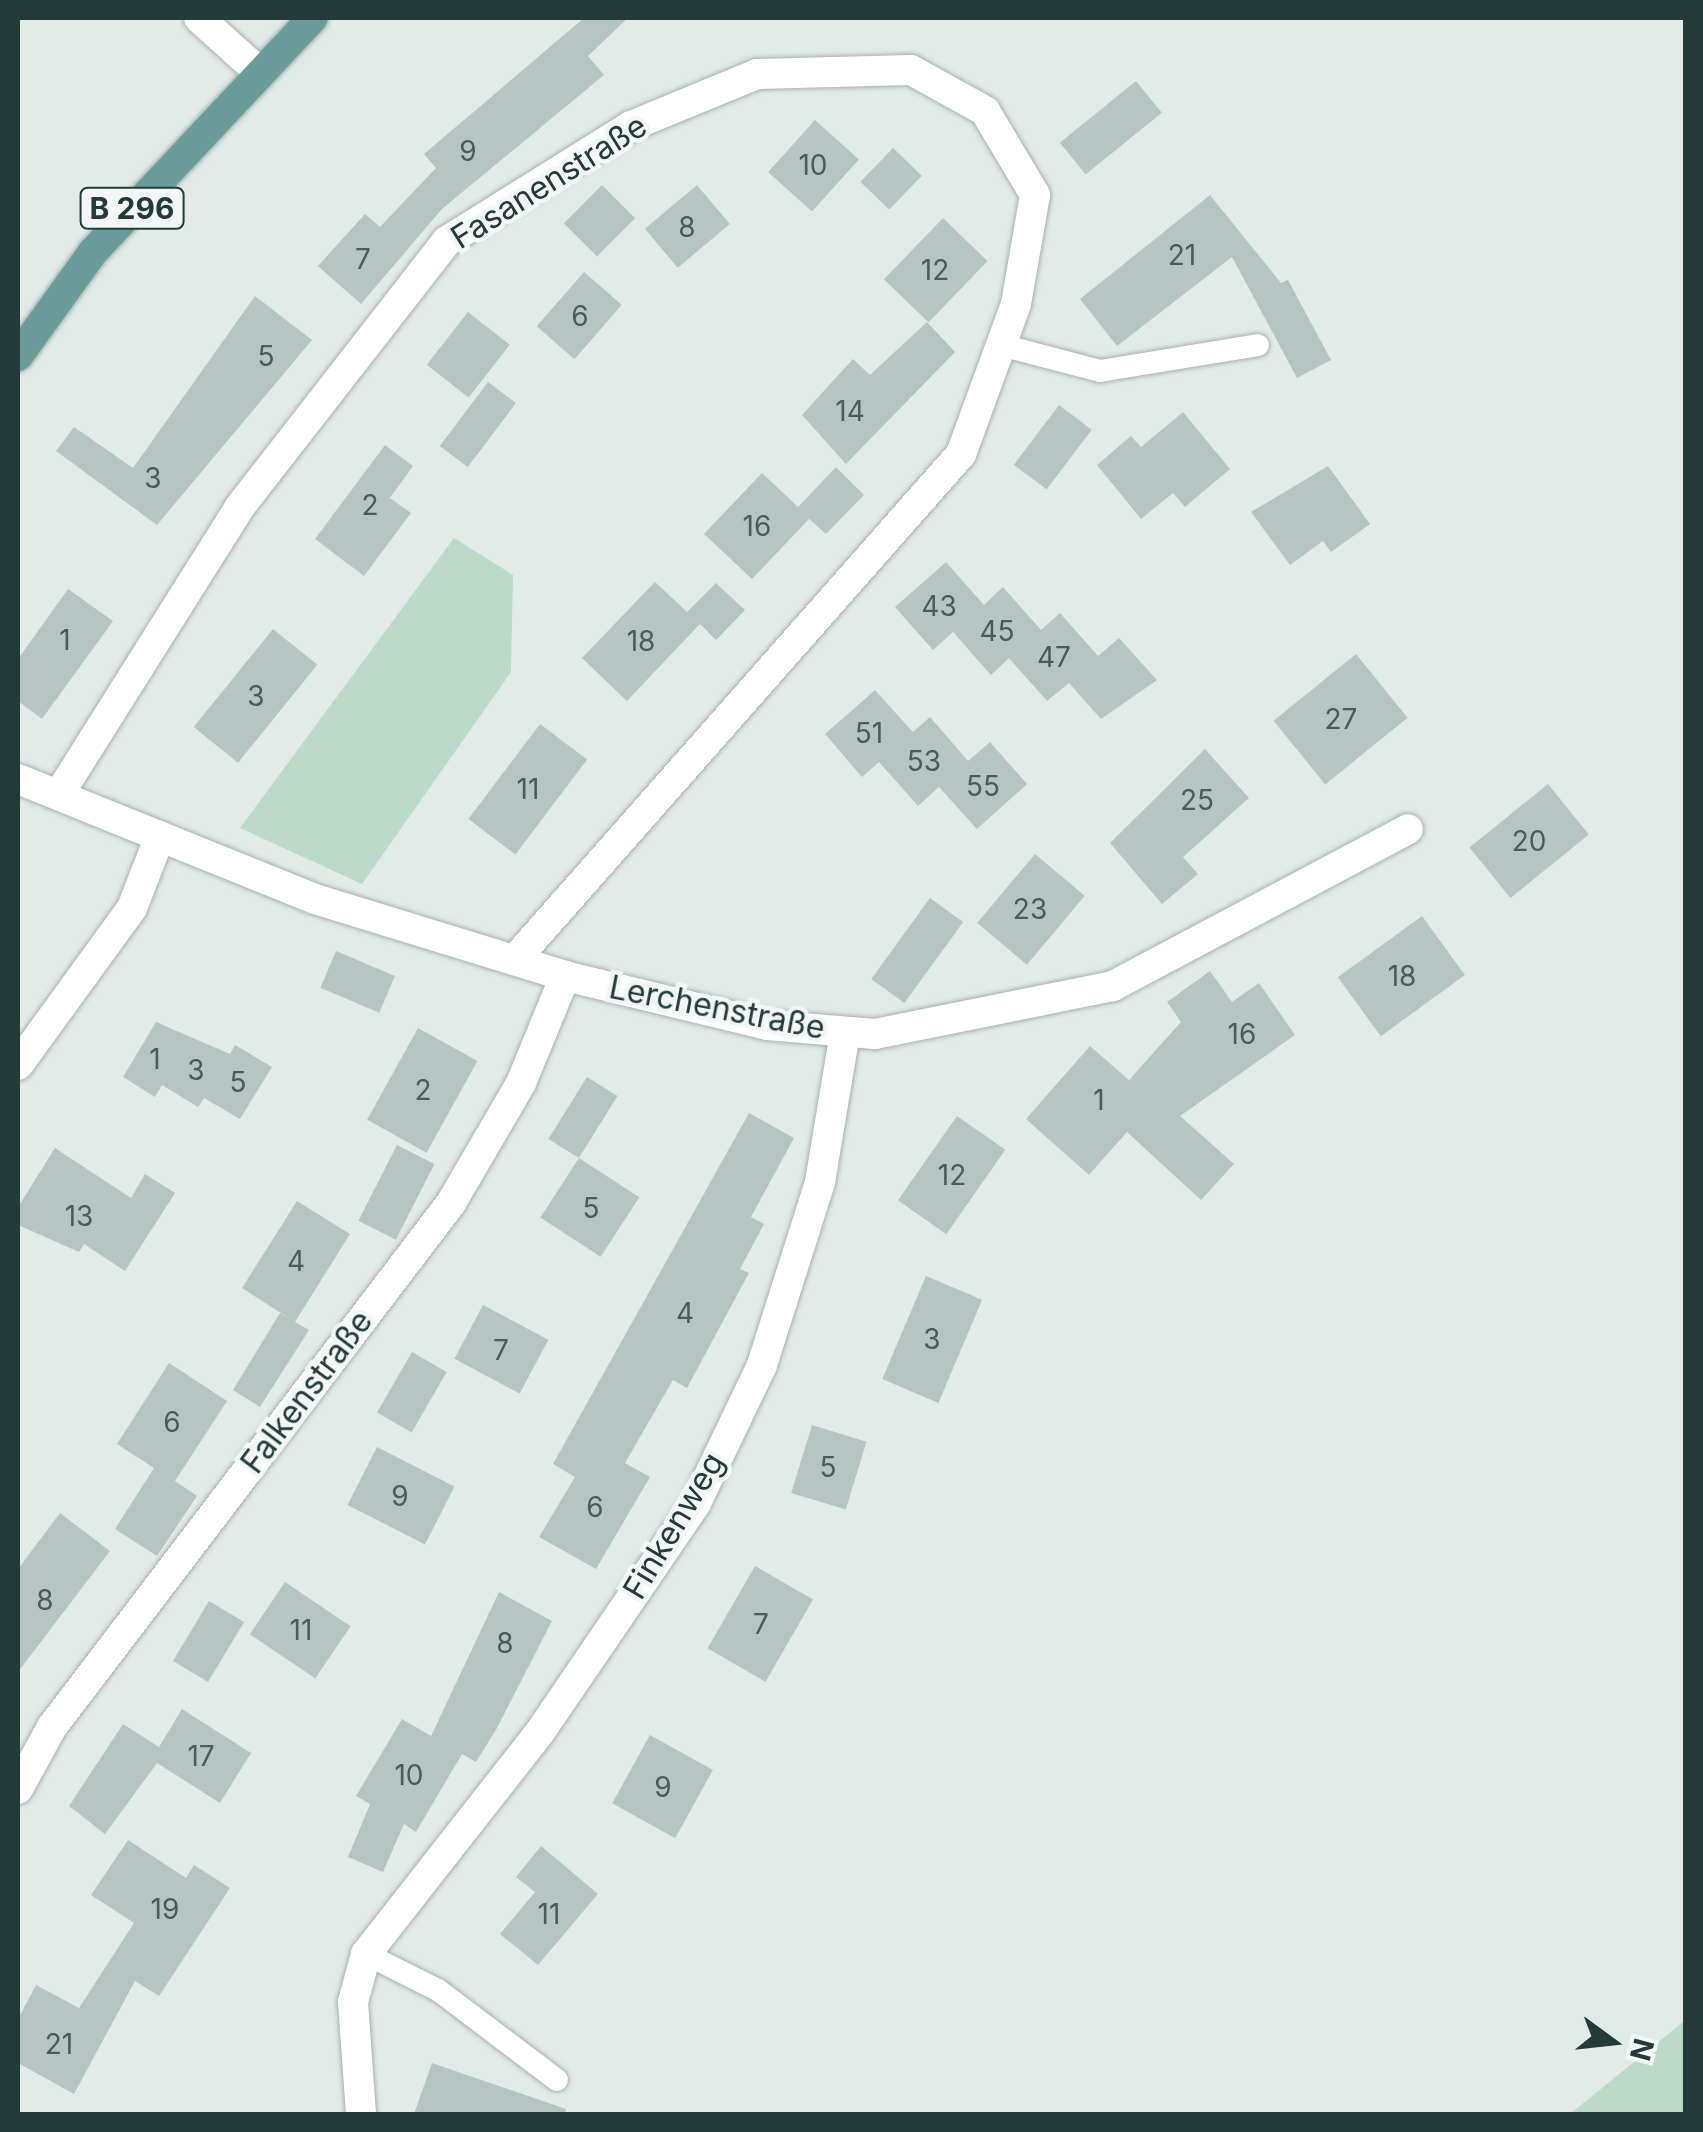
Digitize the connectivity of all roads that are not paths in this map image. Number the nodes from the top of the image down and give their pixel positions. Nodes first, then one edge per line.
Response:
1 (199, 18) edge
2 (313, 18) edge
3 (260, 72) junction
4 (1001, 345) junction
5 (1258, 345) dead end
6 (18, 356) edge
7 (18, 779) edge
8 (61, 791) junction
9 (1408, 828) dead end
10 (160, 836) junction
11 (519, 955) junction
12 (564, 976) junction
13 (845, 1033) junction
14 (18, 1065) edge
15 (18, 1789) edge
16 (366, 1954) junction
17 (557, 2080) dead end
18 (362, 2114) edge

1 - 3 street
2 - 3 main road, B 296
3 - 6 main road, B 296
4 - 5 lane
4 - 8 street, Fasanenstraße
4 - 11 street, Fasanenstraße
7 - 8 street, Lerchenstraße
8 - 10 street, Lerchenstraße
9 - 13 street, Lerchenstraße
10 - 11 street, Lerchenstraße
10 - 14 street
11 - 12 street, Lerchenstraße
12 - 13 street, Lerchenstraße
12 - 15 street, Falkenstraße
13 - 16 street, Finkenweg
16 - 17 lane
16 - 18 street, Finkenweg

